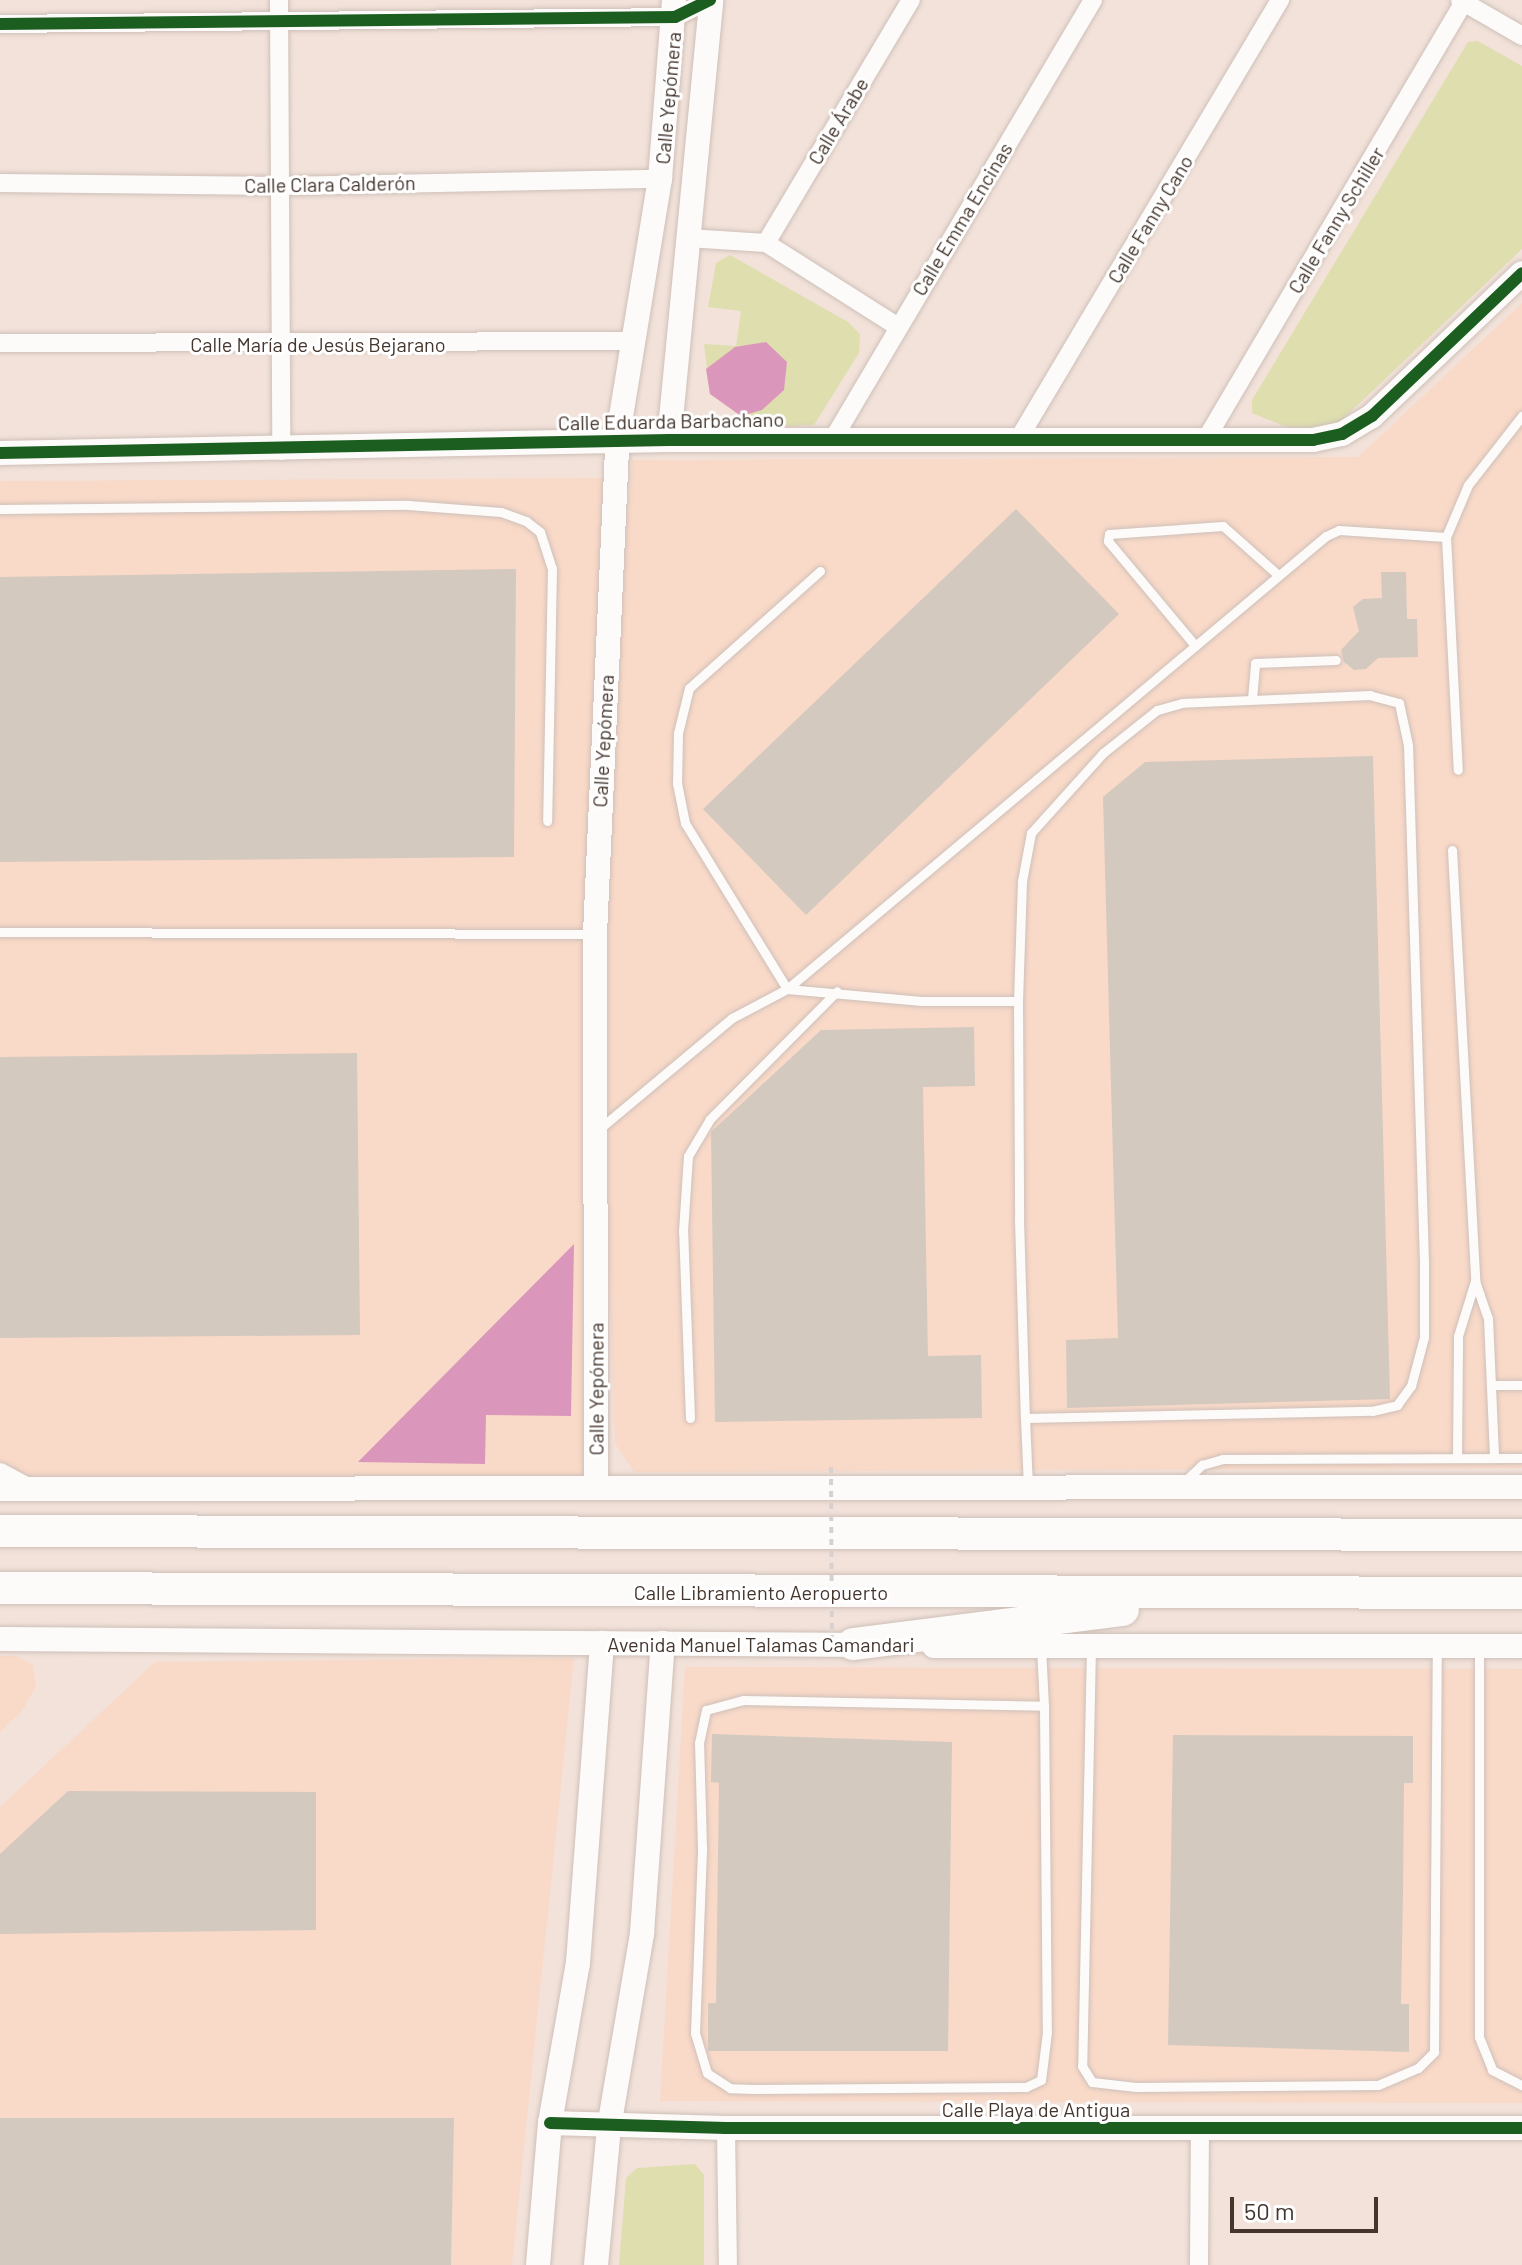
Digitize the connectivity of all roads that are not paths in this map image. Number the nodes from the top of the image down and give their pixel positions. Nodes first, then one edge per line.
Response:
1 (279, 0) edge
2 (710, 0) edge
3 (911, 0) edge
4 (1093, 0) edge
5 (1280, 0) edge
6 (1463, 1) edge
7 (674, 8) edge
8 (0, 24) edge
9 (279, 24) junction
10 (1522, 36) edge
11 (660, 179) junction
12 (0, 183) edge
13 (281, 186) junction
14 (688, 238) junction
15 (766, 243) junction
16 (1522, 273) edge
17 (897, 326) junction
18 (635, 341) junction
19 (0, 343) edge
20 (281, 345) junction
21 (1522, 416) edge
22 (1019, 438) junction
23 (833, 439) junction
24 (1206, 439) junction
25 (669, 440) junction
26 (617, 441) junction
27 (281, 451) junction
28 (0, 453) edge
29 (0, 509) edge
30 (1446, 537) junction
31 (820, 571) dead end
32 (1277, 574) junction
33 (1193, 643) junction
34 (1336, 660) dead end
35 (1252, 699) junction
36 (1458, 770) dead end
37 (547, 821) dead end
38 (1452, 850) dead end
39 (0, 932) edge
40 (595, 934) junction
41 (787, 989) junction
42 (837, 991) junction
43 (1018, 1001) junction
44 (594, 1133) junction
45 (1475, 1281) junction
46 (1495, 1385) junction
47 (1522, 1385) edge
48 (690, 1418) dead end
49 (1025, 1418) junction
50 (1457, 1458) junction
51 (1494, 1458) junction
52 (1522, 1458) edge
53 (0, 1472) edge
54 (596, 1487) junction
55 (1028, 1487) junction
56 (1179, 1487) junction
57 (1522, 1487) edge
58 (0, 1489) edge
59 (33, 1489) junction
60 (0, 1531) edge
61 (1522, 1535) edge
62 (0, 1588) edge
63 (1522, 1593) edge
64 (1252, 1594) junction
65 (0, 1639) edge
66 (602, 1643) junction
67 (663, 1643) junction
68 (1522, 1646) edge
69 (1041, 1647) junction
70 (1091, 1647) junction
71 (1437, 1647) junction
72 (1479, 1647) junction
73 (842, 1651) junction
74 (1044, 1706) junction
75 (1522, 2085) edge
76 (550, 2123) junction
77 (609, 2127) junction
78 (726, 2128) junction
79 (1522, 2128) edge
80 (1200, 2129) junction
81 (538, 2265) edge
82 (596, 2265) edge
83 (728, 2265) edge
84 (1199, 2265) edge

1 - 9 street
2 - 7 street
2 - 14 main road, Calle Yepómera
3 - 15 street, Calle Árabe
4 - 17 street, Calle Emma Encinas
5 - 22 street, Calle Fanny Cano
6 - 10 street
6 - 24 street, Calle Fanny Schiller
7 - 9 street
7 - 11 main road, Calle Yepómera
8 - 9 street
9 - 13 street
11 - 13 street, Calle Clara Calderón
11 - 18 main road, Calle Yepómera
12 - 13 street, Calle Clara Calderón
13 - 20 street
14 - 15 street
14 - 25 main road, Calle Yepómera
15 - 17 street
16 - 24 main road, Calle Eduarda Barbachano
17 - 23 street, Calle Emma Encinas
18 - 20 street, Calle María de Jesús Bejarano
18 - 26 main road, Calle Yepómera
19 - 20 street, Calle María de Jesús Bejarano
20 - 27 street
21 - 30 lane
22 - 23 main road, Calle Eduarda Barbachano
22 - 24 main road, Calle Eduarda Barbachano
23 - 25 main road, Calle Eduarda Barbachano
25 - 26 main road, Calle Eduarda Barbachano
26 - 27 main road, Calle Eduarda Barbachano
26 - 40 main road, Calle Yepómera
27 - 28 main road, Calle Eduarda Barbachano
29 - 37 lane
30 - 32 lane
30 - 36 lane
31 - 41 lane
32 - 33 lane
32 - 33 lane
33 - 41 lane
34 - 35 lane
35 - 43 lane
35 - 49 lane
38 - 45 lane
39 - 40 lane
40 - 44 main road, Calle Yepómera
41 - 42 lane
41 - 44 lane
42 - 43 lane
42 - 48 lane
43 - 49 lane
44 - 54 main road, Calle Yepómera
45 - 46 lane
45 - 50 lane
46 - 47 lane
46 - 51 lane
49 - 55 lane
50 - 51 lane
50 - 56 lane
51 - 52 lane
53 - 59 street
54 - 55 main road
54 - 59 main road
55 - 56 main road
56 - 57 main road
58 - 59 main road
60 - 61 highway
62 - 64 highway, Calle Libramiento Aeropuerto
63 - 64 highway, Calle Libramiento Aeropuerto
64 - 73 highway
65 - 66 main road, Avenida Manuel Talamas Camandari
66 - 67 main road, Avenida Manuel Talamas Camandari
66 - 76 main road
67 - 73 main road, Avenida Manuel Talamas Camandari
67 - 77 main road
68 - 72 main road, Avenida Manuel Talamas Camandari
69 - 70 main road, Avenida Manuel Talamas Camandari
69 - 73 main road, Avenida Manuel Talamas Camandari
69 - 74 lane
70 - 71 main road, Avenida Manuel Talamas Camandari
70 - 71 lane
71 - 72 main road, Avenida Manuel Talamas Camandari
72 - 75 lane
74 - 74 lane
76 - 77 main road, Calle Playa de Antigua
76 - 81 main road
77 - 78 main road, Calle Playa de Antigua
77 - 82 main road
78 - 80 main road, Calle Playa de Antigua
78 - 83 street
79 - 80 main road, Calle Playa de Antigua
80 - 84 street

